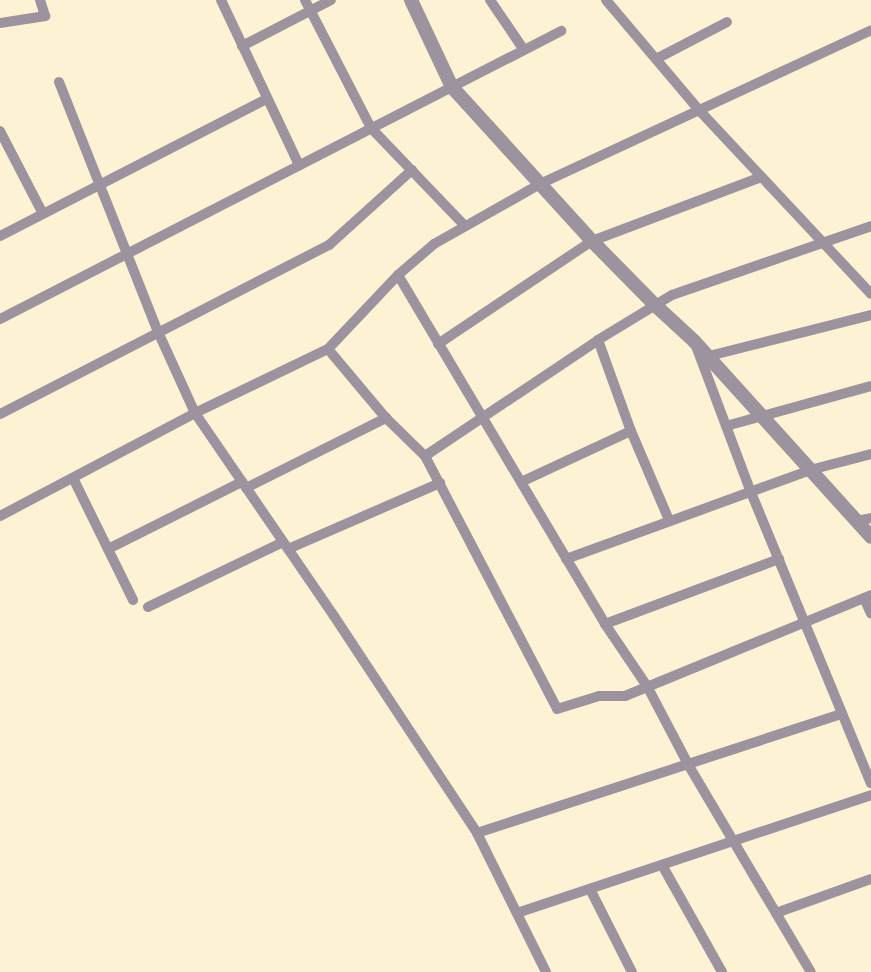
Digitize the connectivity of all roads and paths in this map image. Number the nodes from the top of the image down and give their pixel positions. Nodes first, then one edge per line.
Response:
1 (40, 0) edge
2 (221, 0) edge
3 (331, 0) edge
4 (411, 0) edge
5 (490, 0) edge
6 (611, 1) edge
7 (308, 5) edge
8 (727, 22) dead end
9 (0, 23) edge
10 (561, 30) dead end
11 (871, 30) edge
12 (242, 46) junction
13 (524, 50) junction
14 (656, 59) junction
15 (59, 82) dead end
16 (452, 87) junction
17 (267, 99) junction
18 (698, 110) junction
19 (371, 128) junction
20 (0, 131) edge
21 (5, 151) edge
22 (299, 165) junction
23 (412, 170) junction
24 (761, 177) junction
25 (542, 183) junction
26 (99, 186) junction
27 (43, 214) junction
28 (465, 226) junction
29 (871, 226) edge
30 (0, 237) edge
31 (592, 241) junction
32 (821, 242) junction
33 (127, 253) junction
34 (398, 275) junction
35 (871, 294) edge
36 (655, 305) junction
37 (871, 315) edge
38 (0, 319) edge
39 (159, 334) junction
40 (598, 340) junction
41 (438, 344) junction
42 (328, 349) junction
43 (704, 357) junction
44 (871, 386) edge
45 (195, 413) junction
46 (0, 414) edge
47 (482, 416) junction
48 (761, 416) junction
49 (386, 418) junction
50 (726, 426) junction
51 (631, 431) junction
52 (871, 454) edge
53 (425, 456) junction
54 (810, 470) junction
55 (73, 478) junction
56 (521, 482) junction
57 (440, 483) junction
58 (244, 485) junction
59 (750, 490) junction
60 (0, 516) edge
61 (871, 518) edge
62 (669, 520) junction
63 (857, 521) junction
64 (871, 537) edge
65 (286, 546) junction
66 (108, 549) junction
67 (567, 559) junction
68 (779, 559) junction
69 (868, 596) edge
70 (133, 600) dead end
71 (148, 607) dead end
72 (871, 614) edge
73 (805, 623) junction
74 (605, 624) junction
75 (647, 686) junction
76 (842, 714) junction
77 (689, 766) junction
78 (871, 783) edge
79 (871, 795) edge
80 (477, 833) junction
81 (734, 841) junction
82 (662, 865) junction
83 (871, 879) edge
84 (590, 889) junction
85 (517, 913) junction
86 (776, 913) junction
87 (546, 972) edge
88 (632, 972) edge
89 (722, 972) edge
90 (811, 972) edge

1 - 9 street
2 - 12 street
3 - 7 street
4 - 16 street
5 - 13 street
6 - 14 street
7 - 12 street
7 - 19 street
8 - 14 street
10 - 13 street
11 - 18 street
12 - 17 street
13 - 16 street
14 - 18 street
15 - 26 street
16 - 19 street
16 - 25 street
17 - 22 street
17 - 26 street
18 - 24 street
18 - 25 street
19 - 22 street
19 - 23 street
20 - 21 street
21 - 27 street
22 - 33 street
23 - 28 street
23 - 39 street
24 - 31 street
24 - 32 street
25 - 28 street
25 - 31 street
26 - 27 street
26 - 33 street
27 - 30 street
28 - 34 street
29 - 32 street
31 - 36 street
31 - 41 street
32 - 35 street
32 - 36 street
33 - 38 street
33 - 39 street
34 - 41 street
34 - 42 street
36 - 40 street
36 - 43 street
37 - 43 street
39 - 45 street
39 - 46 street
40 - 47 street
40 - 51 street
41 - 47 street
42 - 45 street
42 - 49 street
43 - 48 street
43 - 50 street
44 - 48 street
45 - 55 street
45 - 58 street
47 - 53 street
47 - 56 street
48 - 50 street
48 - 54 street
49 - 53 street
49 - 58 street
50 - 59 street
51 - 56 street
51 - 62 street
52 - 54 street
53 - 57 street
54 - 59 street
54 - 63 street
55 - 60 street
55 - 66 street
56 - 67 street
57 - 65 street
57 - 75 street
58 - 65 street
58 - 66 street
59 - 62 street
59 - 68 street
61 - 63 street
62 - 67 street
63 - 64 street
65 - 71 street
65 - 80 street
66 - 70 street
67 - 74 street
68 - 73 street
68 - 74 street
69 - 72 street
69 - 73 street
73 - 75 street
73 - 76 street
74 - 75 street
75 - 77 street
76 - 77 street
76 - 78 street
77 - 80 street
77 - 81 street
79 - 81 street
80 - 85 street
81 - 82 street
81 - 86 street
82 - 84 street
82 - 89 street
83 - 86 street
84 - 85 street
84 - 88 street
85 - 87 street
86 - 90 street

